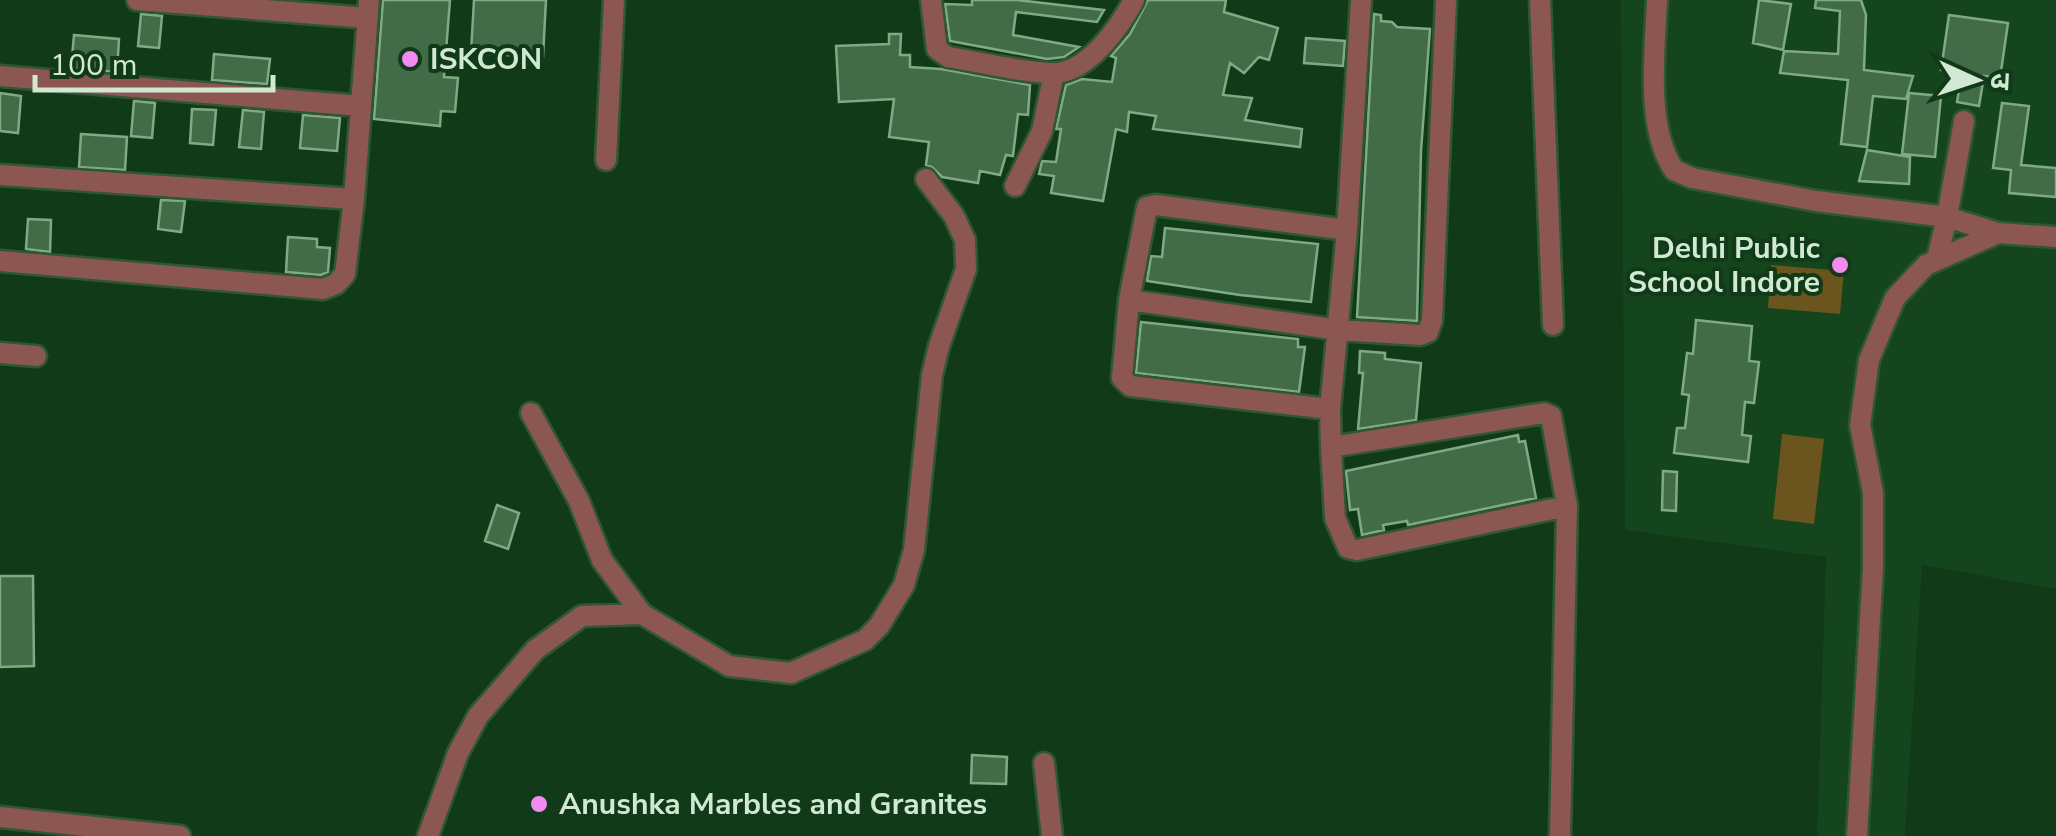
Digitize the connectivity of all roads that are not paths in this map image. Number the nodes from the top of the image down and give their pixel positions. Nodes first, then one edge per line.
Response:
1 (137, 0) edge
2 (614, 0) edge
3 (931, 0) edge
4 (1134, 0) edge
5 (1361, 0) edge
6 (1446, 0) edge
7 (1540, 0) edge
8 (1657, 0) edge
9 (368, 9) edge
10 (1054, 73) junction
11 (0, 76) edge
12 (361, 106) junction
13 (1964, 121) dead end
14 (606, 160) dead end
15 (0, 175) edge
16 (926, 179) dead end
17 (1015, 186) dead end
18 (354, 199) junction
19 (1947, 217) junction
20 (1347, 230) junction
21 (1998, 233) junction
22 (2056, 237) edge
23 (1937, 259) junction
24 (0, 262) edge
25 (1129, 300) junction
26 (1553, 325) dead end
27 (1339, 330) junction
28 (0, 353) edge
29 (36, 356) dead end
30 (1330, 409) junction
31 (531, 413) dead end
32 (1331, 447) junction
33 (1568, 506) junction
34 (642, 614) junction
35 (1044, 763) dead end
36 (0, 817) edge
37 (180, 836) edge
38 (428, 836) edge
39 (1052, 836) edge
40 (1560, 836) edge
41 (1857, 836) edge

1 - 9 street
2 - 14 street
3 - 10 street
4 - 10 street
5 - 20 street
6 - 27 street
7 - 26 street
8 - 19 street
9 - 12 street
10 - 17 street
11 - 12 street
12 - 18 street
13 - 19 street
15 - 18 street
16 - 34 street
18 - 24 street
19 - 21 street
19 - 23 street
20 - 25 street
20 - 27 street
21 - 22 street
21 - 23 street
23 - 41 street
25 - 27 street
25 - 30 street
27 - 30 street
28 - 29 street
30 - 32 street
31 - 34 street
32 - 33 street
32 - 33 street
33 - 40 street
34 - 38 street
35 - 39 street
36 - 37 street

